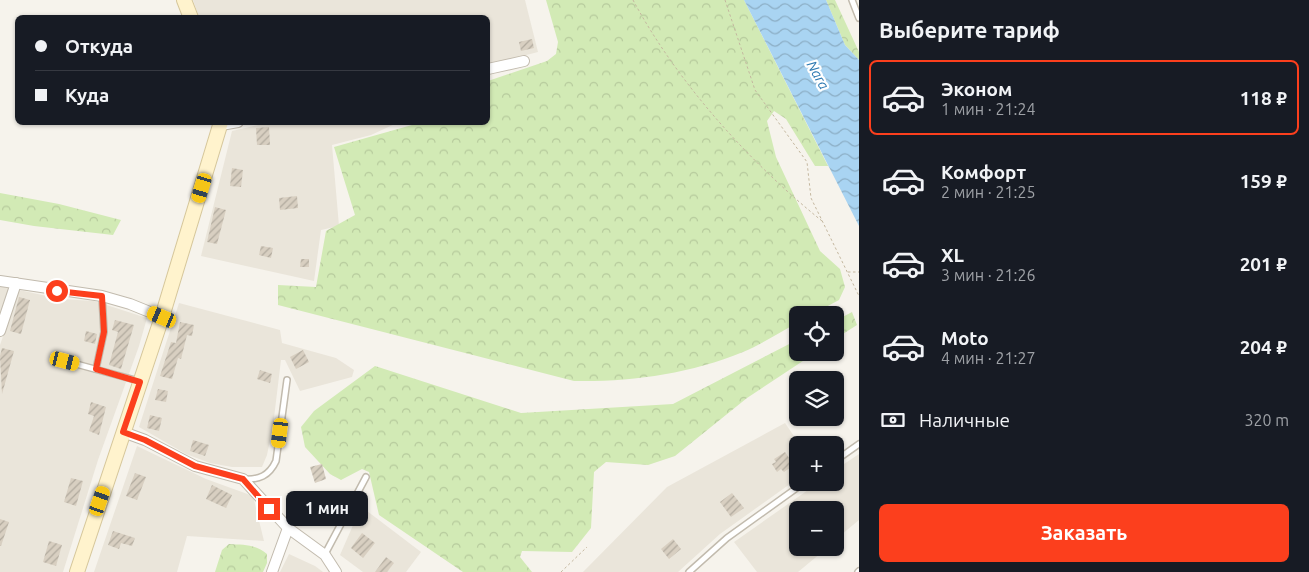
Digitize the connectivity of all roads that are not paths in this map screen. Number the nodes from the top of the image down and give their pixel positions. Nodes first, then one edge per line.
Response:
1 (184, 0) edge
2 (852, 0) edge
3 (190, 15) edge
4 (859, 18) edge
5 (524, 61) dead end
6 (490, 69) edge
7 (221, 125) edge
8 (0, 281) edge
9 (16, 283) junction
10 (102, 296) junction
11 (162, 317) junction
12 (0, 331) edge
13 (65, 361) dead end
14 (96, 369) junction
15 (287, 380) dead end
16 (140, 382) junction
17 (123, 432) junction
18 (859, 444) edge
19 (844, 455) edge
20 (366, 477) dead end
21 (243, 479) junction
22 (792, 491) edge
23 (288, 528) junction
24 (325, 555) junction
25 (78, 572) edge
26 (272, 572) edge
27 (336, 572) edge
28 (690, 572) edge

1 - 3 main road
2 - 4 lane
5 - 6 street
7 - 11 main road
8 - 9 street
9 - 10 street
9 - 12 street
10 - 11 street
10 - 14 lane
11 - 16 main road
13 - 14 lane
14 - 16 lane
15 - 21 lane
16 - 17 main road
17 - 21 street
17 - 25 main road
18 - 19 lane
20 - 24 lane
21 - 23 street
22 - 28 lane
23 - 24 street
23 - 26 street
24 - 27 street

